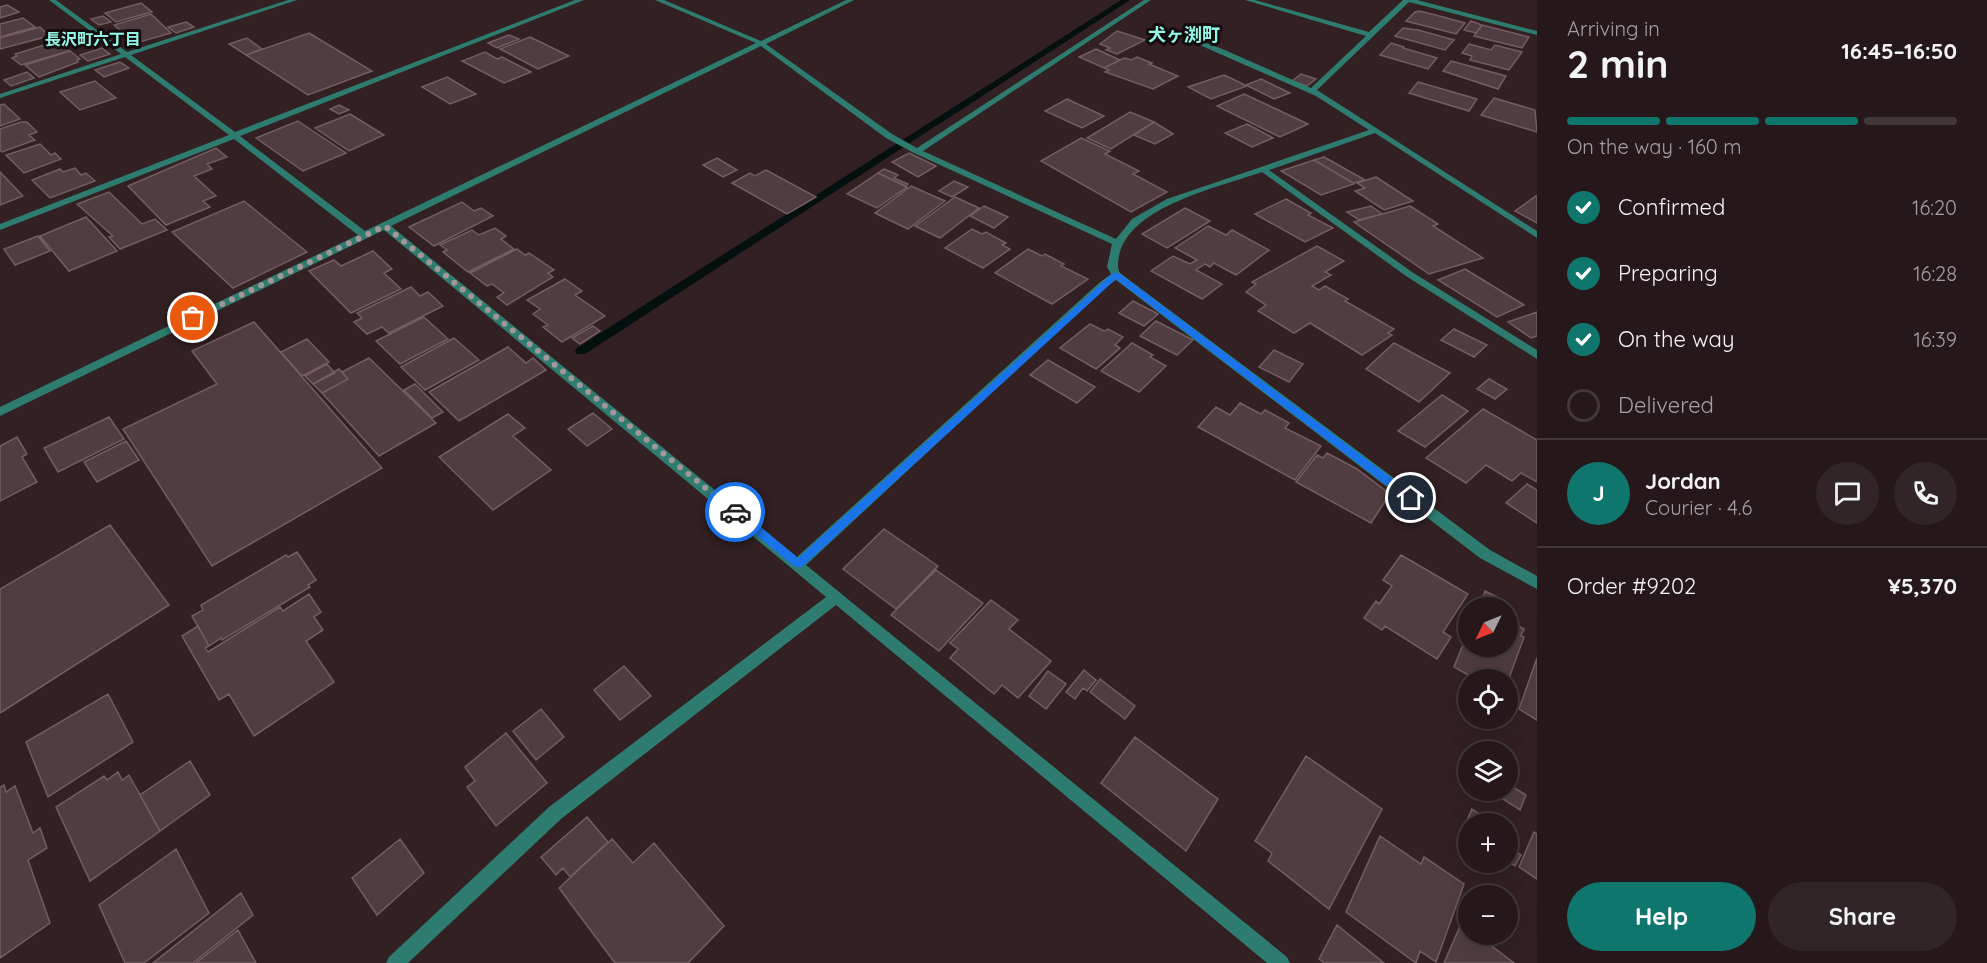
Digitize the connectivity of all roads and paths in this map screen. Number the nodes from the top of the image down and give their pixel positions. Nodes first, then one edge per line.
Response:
1 (52, 0) edge
2 (294, 0) edge
3 (581, 0) edge
4 (658, 0) edge
5 (851, 0) edge
6 (1148, 0) edge
7 (1248, 0) edge
8 (1408, 0) edge
9 (1537, 33) edge
10 (1371, 35) junction
11 (1182, 36) dead end
12 (761, 43) junction
13 (126, 54) junction
14 (1311, 92) junction
15 (0, 96) edge
16 (1374, 131) junction
17 (234, 135) junction
18 (917, 151) junction
19 (1263, 168) junction
20 (385, 226) junction
21 (0, 227) edge
22 (1537, 235) edge
23 (364, 236) junction
24 (1117, 243) junction
25 (1116, 275) junction
26 (1537, 355) edge
27 (0, 412) edge
28 (798, 564) junction
29 (1537, 583) edge
30 (837, 596) junction
31 (395, 963) edge
32 (1281, 963) edge

1 - 13 street
2 - 13 street
3 - 17 street
4 - 12 street
5 - 12 street
6 - 18 street
7 - 10 street
8 - 9 street
8 - 10 street
10 - 14 street
11 - 14 street
12 - 18 street
12 - 20 street
13 - 15 street
13 - 17 street
14 - 16 street
16 - 19 street
16 - 22 street
17 - 21 street
17 - 23 street
18 - 24 street
19 - 24 street
19 - 26 street
20 - 23 street
20 - 28 street
23 - 27 street
24 - 25 street
25 - 28 street
25 - 29 street
28 - 30 street
30 - 31 street
30 - 32 street

